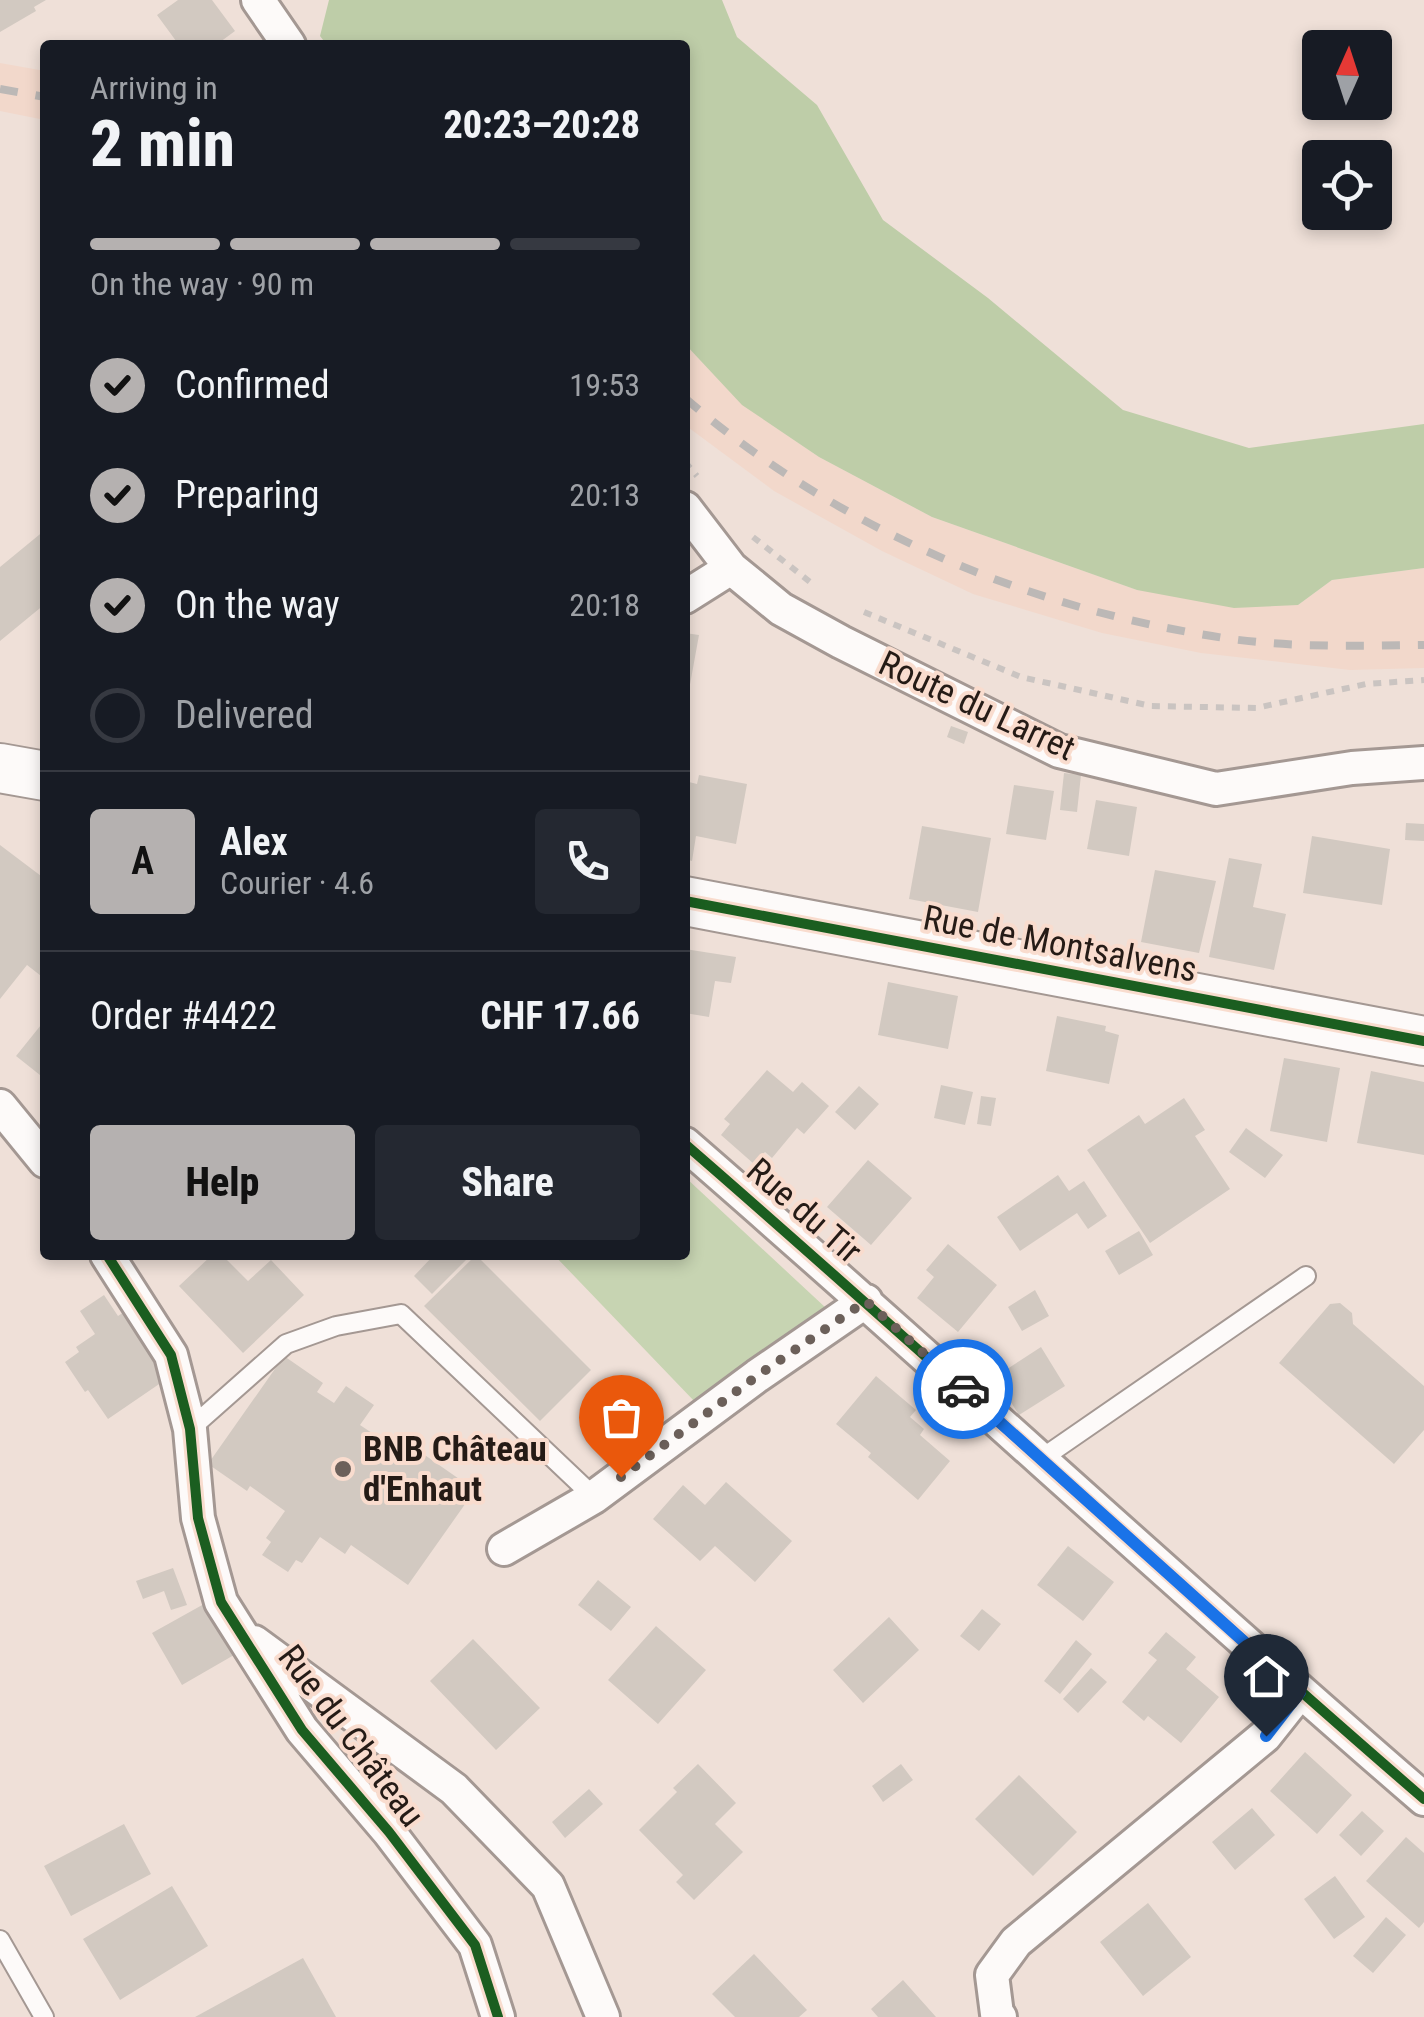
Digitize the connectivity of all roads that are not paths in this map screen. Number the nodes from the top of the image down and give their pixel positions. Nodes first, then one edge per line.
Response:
1 (258, 0) edge
2 (286, 40) edge
3 (696, 498) edge
4 (732, 568) junction
5 (690, 593) edge
6 (1424, 763) edge
7 (0, 768) edge
8 (40, 775) edge
9 (690, 902) edge
10 (1424, 1041) edge
11 (0, 1106) edge
12 (690, 1148) edge
13 (40, 1154) edge
14 (110, 1260) edge
15 (1306, 1276) dead end
16 (866, 1301) junction
17 (190, 1428) junction
18 (1041, 1458) junction
19 (594, 1496) junction
20 (504, 1549) dead end
21 (238, 1630) junction
22 (1300, 1692) junction
23 (1424, 1799) edge
24 (0, 1940) edge
25 (44, 2017) edge
26 (498, 2017) edge
27 (604, 2017) edge
28 (1000, 2017) edge

1 - 2 street
3 - 4 street, Route du Larret
4 - 5 street
4 - 6 street, Route du Larret
7 - 8 main road
9 - 10 main road, Rue de Montsalvens
11 - 13 street
12 - 16 street, Rue du Tir
14 - 17 street, Rue du Château
15 - 18 lane
16 - 18 street, Rue du Tir
16 - 19 street, Rue du Tir
17 - 19 lane
17 - 21 street, Rue du Château
18 - 22 street, Rue du Tir
19 - 20 street, Rue du Tir
21 - 26 street, Rue du Château
21 - 27 street
22 - 23 street, Rue du Tir
22 - 28 street
24 - 25 lane

